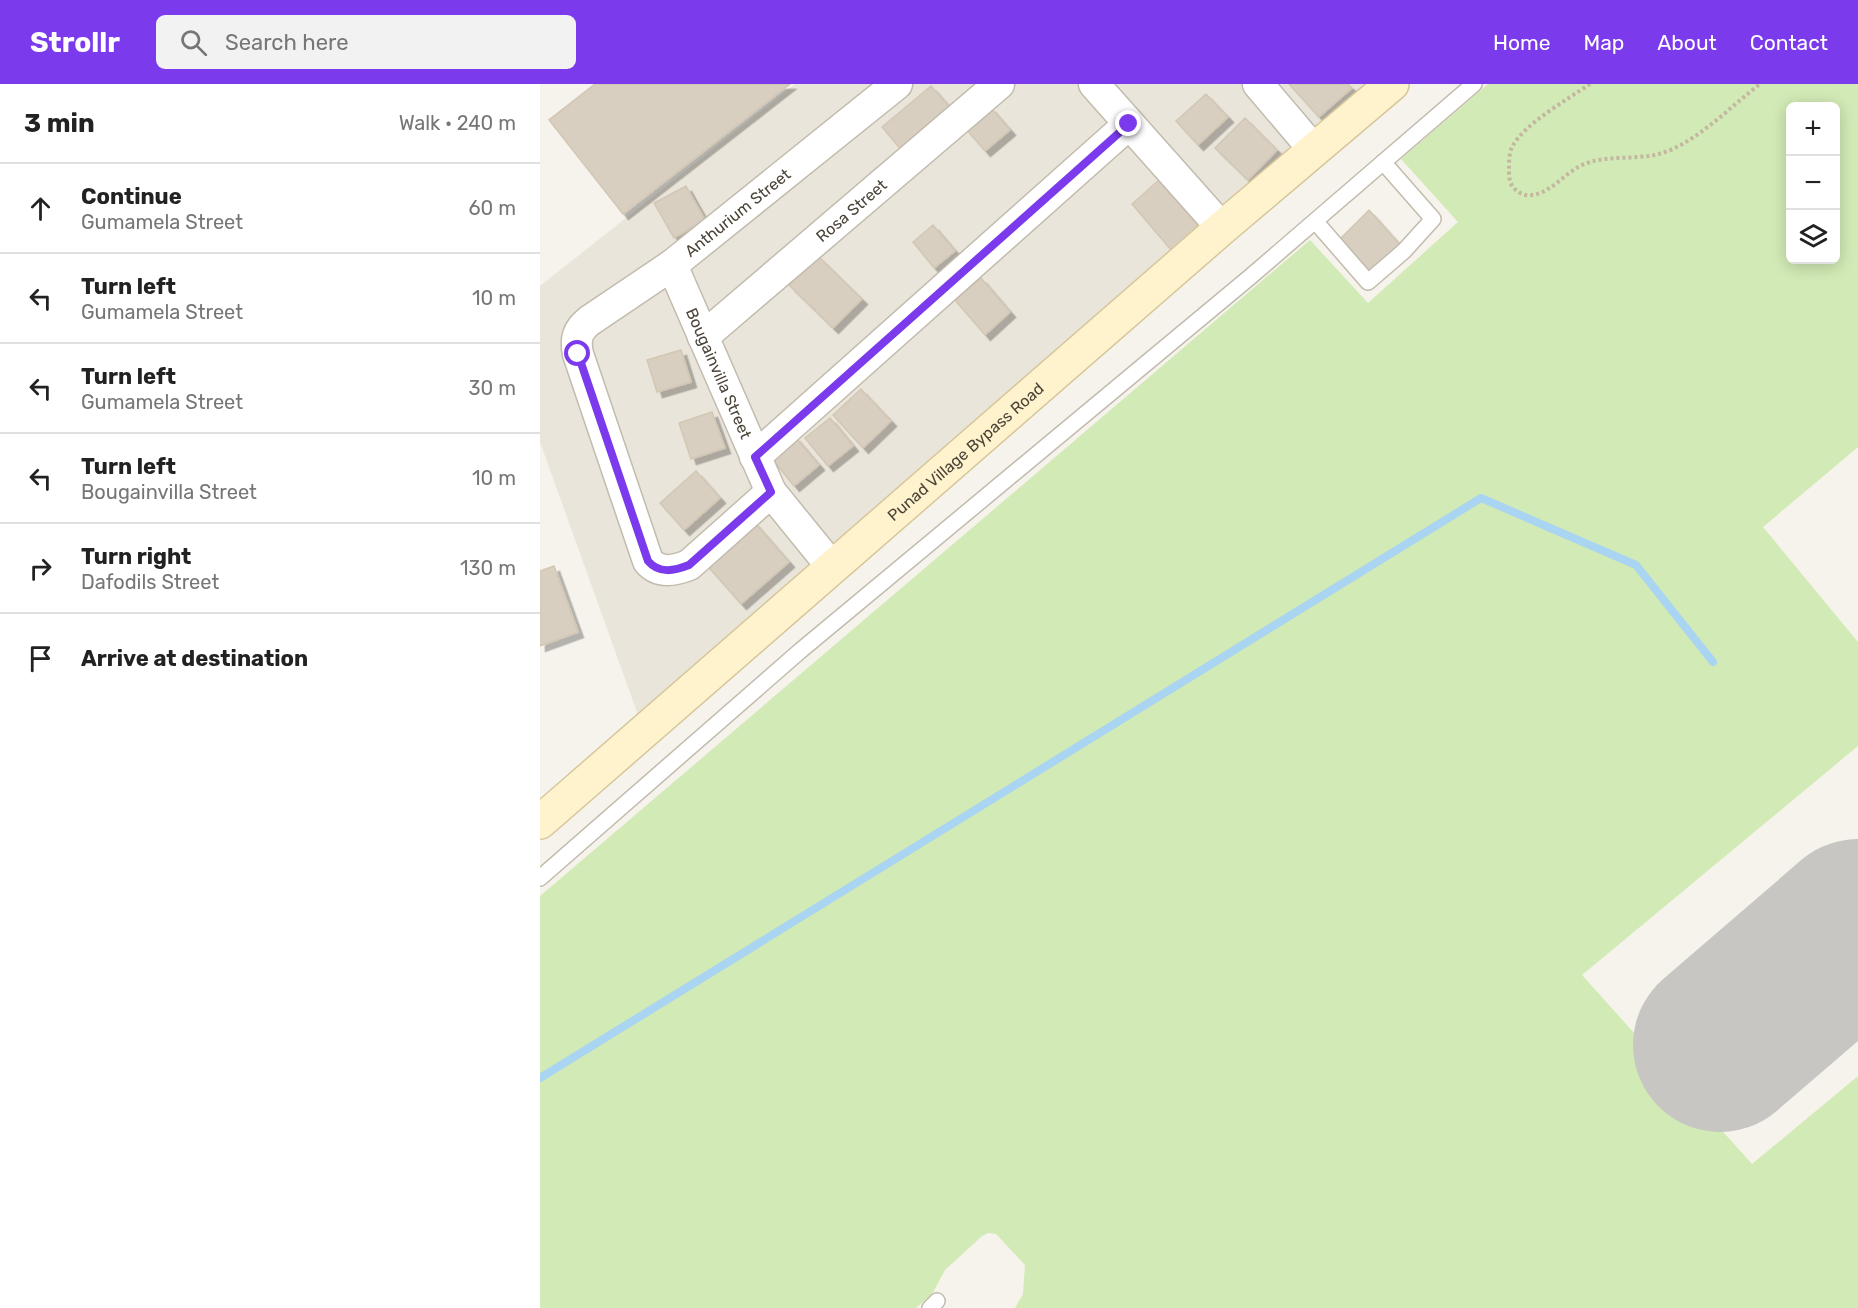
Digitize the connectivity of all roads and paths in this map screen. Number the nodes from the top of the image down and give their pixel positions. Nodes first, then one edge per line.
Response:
1 (897, 84) edge
2 (999, 84) edge
3 (1094, 84) edge
4 (1258, 84) edge
5 (1392, 84) edge
6 (1474, 84) edge
7 (1590, 84) edge
8 (1760, 84) edge
9 (1129, 124) junction
10 (1314, 150) junction
11 (1383, 162) junction
12 (1315, 221) junction
13 (1222, 228) junction
14 (672, 265) junction
15 (703, 337) junction
16 (755, 457) junction
17 (771, 492) junction
18 (832, 567) junction
19 (540, 822) edge
20 (540, 878) edge

1 - 14 street, Anthurium Street
2 - 15 street, Rosa Street
3 - 9 street
4 - 10 street
5 - 10 main road, Punad Village Bypass Road
6 - 11 lane
7 - 8 path
9 - 13 street
9 - 16 street
10 - 13 main road, Punad Village Bypass Road
11 - 12 lane
11 - 12 lane
12 - 20 lane
13 - 18 main road, Punad Village Bypass Road
14 - 15 street, Bougainvilla Street
14 - 17 street, Anthurium Street
15 - 16 street, Bougainvilla Street
16 - 17 street, Bougainvilla Street
17 - 18 street, Bougainvilla Street
18 - 19 main road, Punad Village Bypass Road

